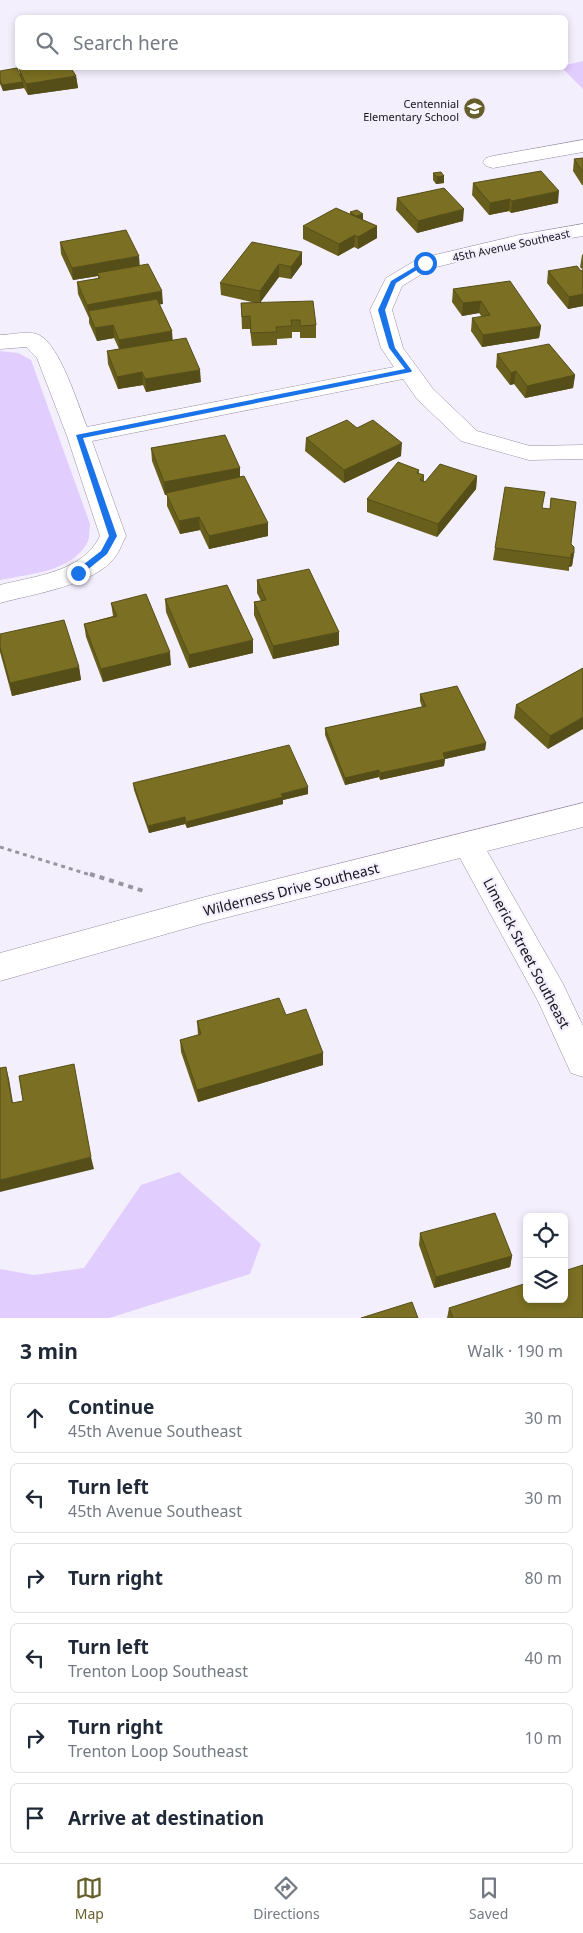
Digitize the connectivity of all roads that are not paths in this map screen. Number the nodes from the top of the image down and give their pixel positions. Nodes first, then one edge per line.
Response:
1 (583, 146) edge
2 (493, 162) dead end
3 (583, 230) edge
4 (0, 342) edge
5 (409, 371) junction
6 (79, 436) junction
7 (583, 452) edge
8 (0, 594) edge
9 (583, 815) edge
10 (468, 845) junction
11 (0, 967) edge
12 (583, 1062) edge

1 - 2 street
3 - 5 street, 45th Avenue Southeast
4 - 6 street
5 - 6 street
5 - 7 street, 45th Avenue Southeast
6 - 8 street
9 - 10 street, Wilderness Drive Southeast
10 - 11 street, Wilderness Drive Southeast
10 - 12 street, Limerick Street Southeast

